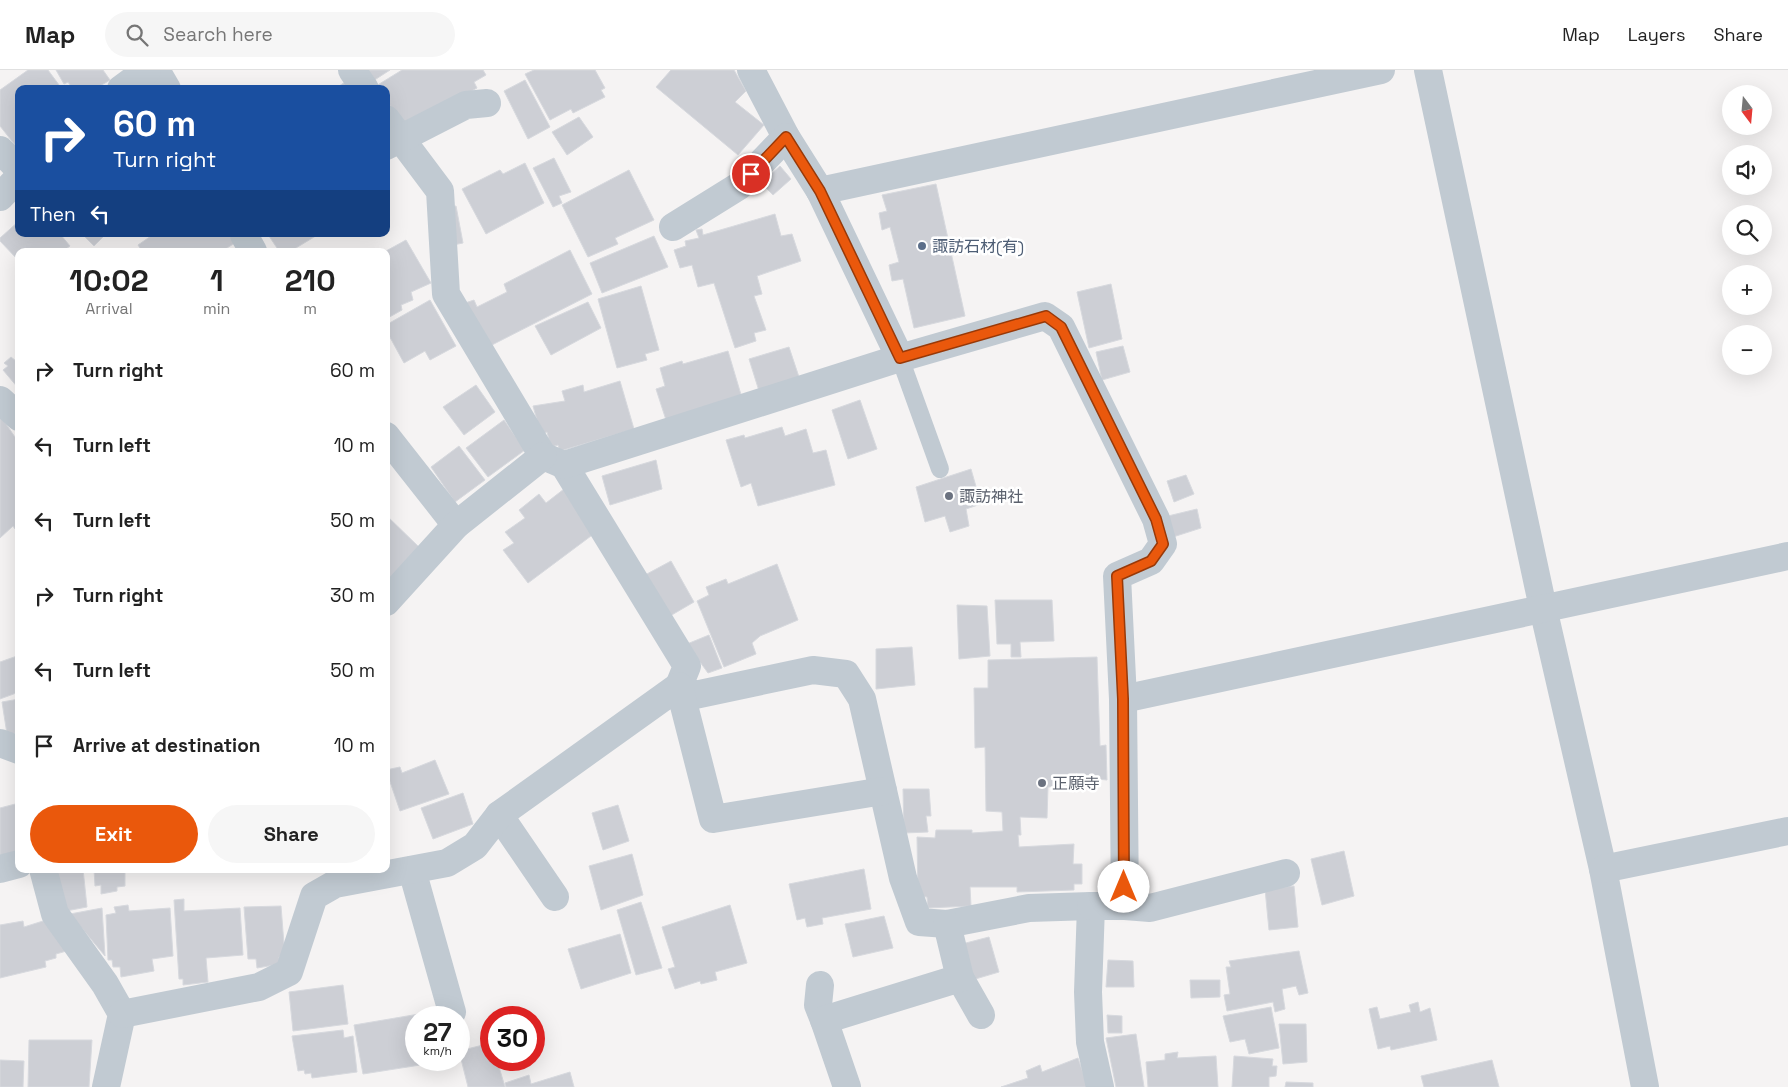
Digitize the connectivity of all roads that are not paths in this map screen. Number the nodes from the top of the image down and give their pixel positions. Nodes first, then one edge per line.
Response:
1 (147, 70) edge
2 (156, 70) edge
3 (352, 70) edge
4 (751, 70) edge
5 (1380, 70) edge
6 (1428, 70) edge
7 (126, 85) edge
8 (165, 85) edge
9 (362, 85) edge
10 (487, 103) dead end
11 (391, 135) edge
12 (786, 137) junction
13 (0, 150) edge
14 (15, 165) edge
15 (15, 181) edge
16 (820, 191) junction
17 (0, 196) edge
18 (673, 228) dead end
19 (900, 358) junction
20 (0, 400) edge
21 (15, 413) edge
22 (390, 441) edge
23 (554, 460) junction
24 (940, 469) dead end
25 (456, 525) junction
26 (1788, 556) edge
27 (390, 598) edge
28 (1543, 608) junction
29 (679, 686) junction
30 (1123, 699) junction
31 (0, 743) edge
32 (15, 749) edge
33 (883, 791) junction
34 (499, 815) junction
35 (1788, 831) edge
36 (15, 865) edge
37 (0, 869) edge
38 (412, 870) junction
39 (1602, 870) junction
40 (44, 873) edge
41 (1286, 873) dead end
42 (555, 898) dead end
43 (1091, 906) junction
44 (1125, 906) junction
45 (947, 924) junction
46 (960, 978) junction
47 (820, 985) dead end
48 (450, 1006) edge
49 (122, 1014) junction
50 (981, 1015) dead end
51 (824, 1020) junction
52 (106, 1087) edge
53 (847, 1087) edge
54 (1100, 1087) edge
55 (1645, 1087) edge

1 - 7 street
2 - 8 street
3 - 9 street
4 - 12 street
5 - 16 street
6 - 28 street
10 - 11 street
11 - 23 street
12 - 16 street
12 - 18 street
13 - 14 street
15 - 17 street
16 - 19 street
19 - 23 street
19 - 24 lane
19 - 30 street
20 - 21 street
22 - 25 street
23 - 25 street
23 - 29 street
25 - 27 street
26 - 28 street
28 - 30 street
28 - 39 street
29 - 33 street
29 - 33 street
29 - 34 street
30 - 44 street
31 - 32 street
33 - 45 street
34 - 38 street
34 - 42 street
35 - 39 street
36 - 37 street
38 - 48 street
38 - 49 street
39 - 55 street
40 - 49 street
41 - 44 street
43 - 44 street
43 - 45 street
43 - 54 street
45 - 46 street
46 - 50 street
46 - 51 street
47 - 51 street
49 - 52 street
51 - 53 street

